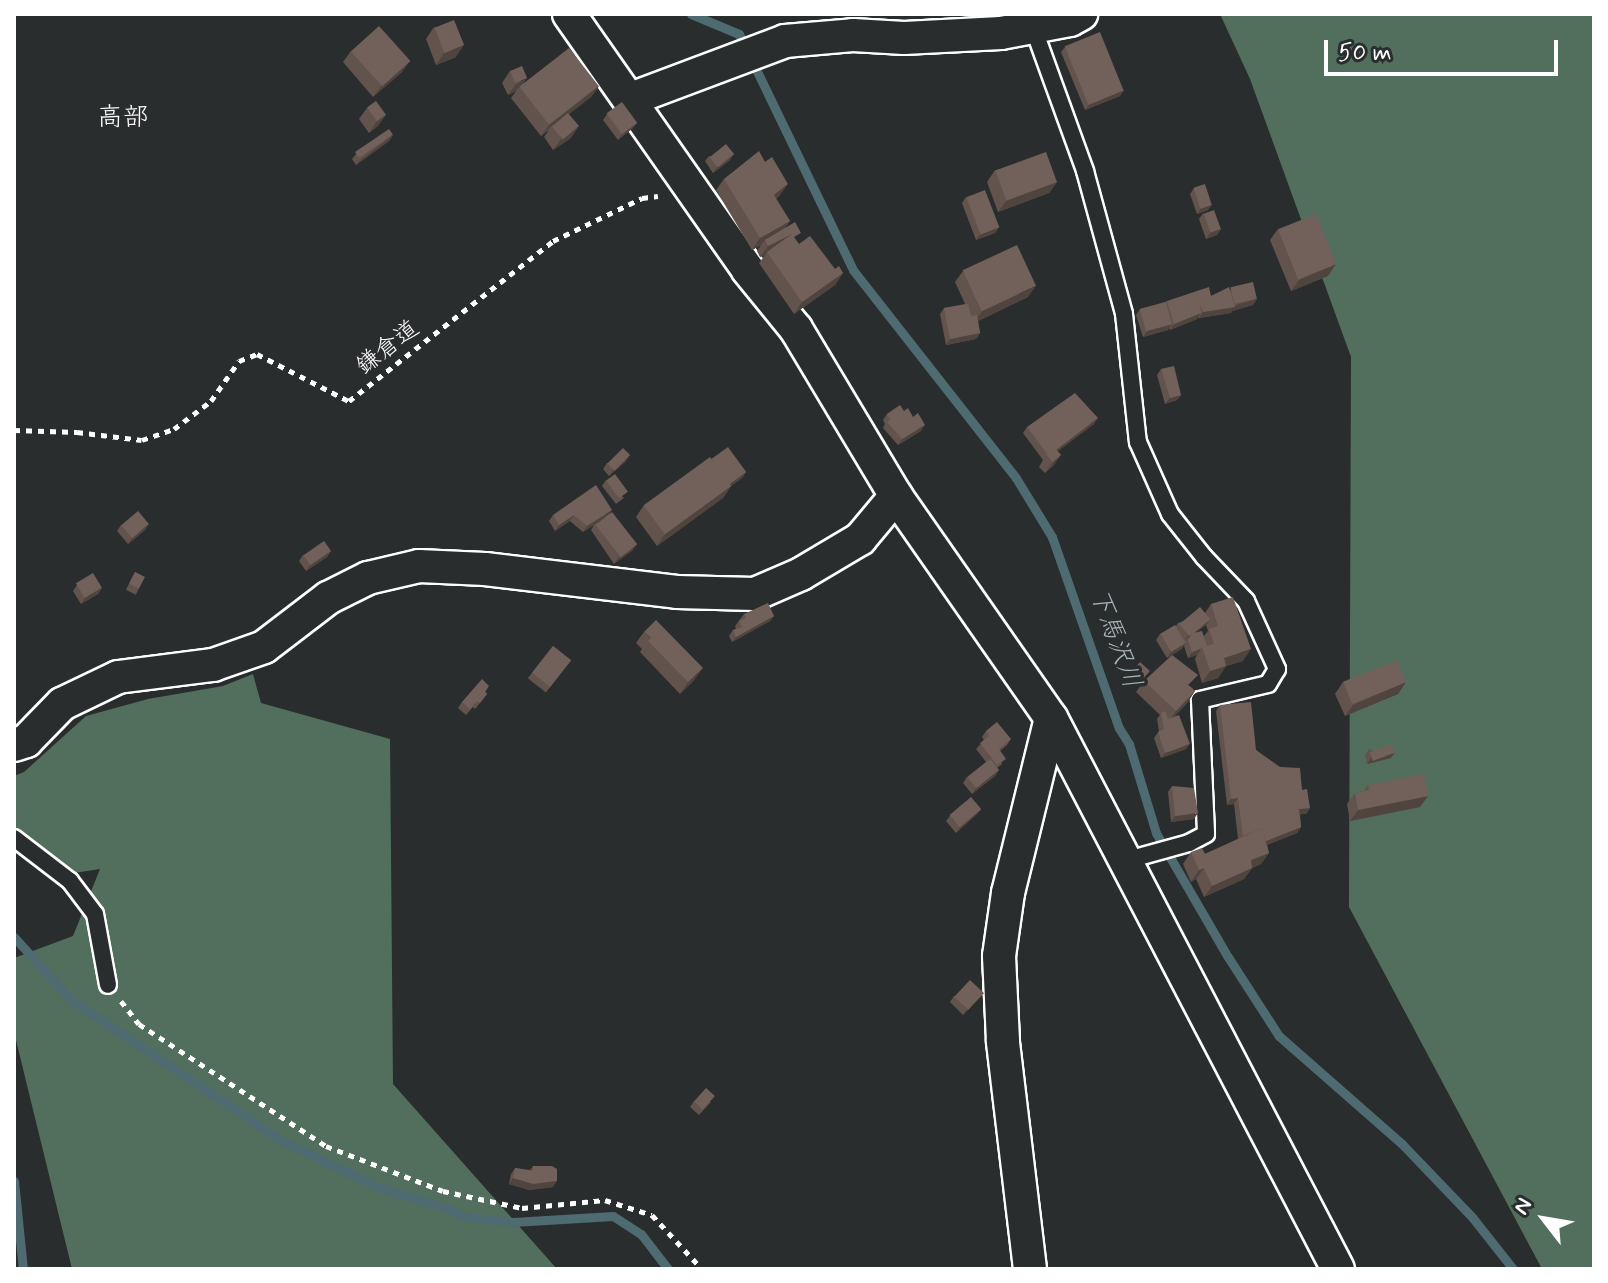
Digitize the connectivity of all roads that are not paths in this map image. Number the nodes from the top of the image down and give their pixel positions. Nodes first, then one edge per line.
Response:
1 (569, 14) edge
2 (1081, 14) edge
3 (1033, 27) junction
4 (631, 99) junction
5 (896, 496) junction
6 (1051, 718) junction
7 (14, 745) edge
8 (14, 838) edge
9 (1135, 858) junction
10 (108, 985) road end
11 (1030, 1269) edge
12 (1338, 1269) edge

1 - 4 street
2 - 3 street
3 - 4 street
3 - 9 lane
4 - 5 street
5 - 6 street
5 - 7 street
6 - 9 street
6 - 11 street
8 - 10 lane
9 - 12 street

